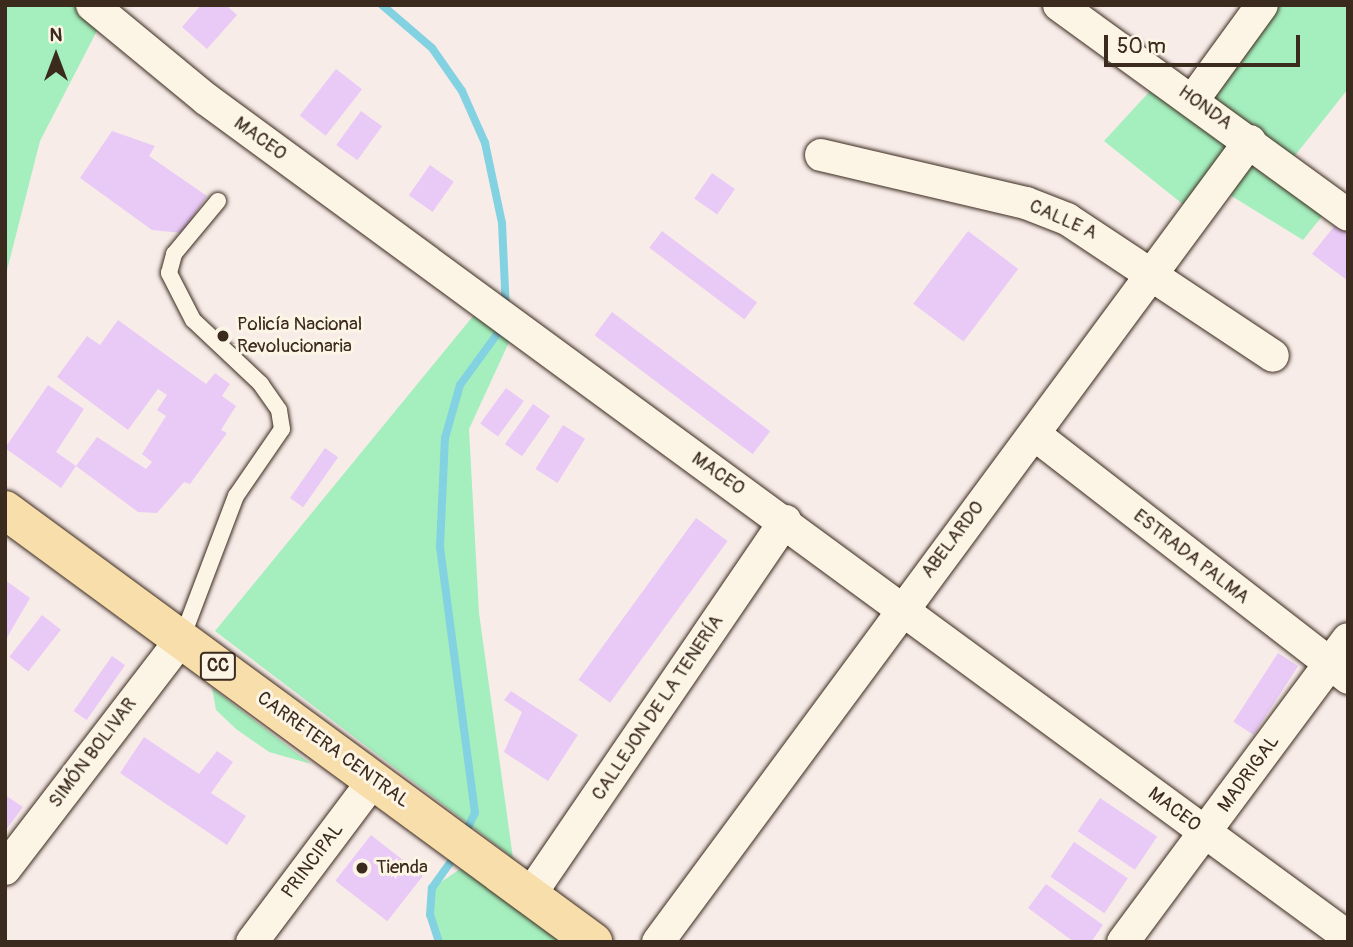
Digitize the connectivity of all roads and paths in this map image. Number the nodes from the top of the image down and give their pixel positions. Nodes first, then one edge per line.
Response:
1 (92, 5) edge
2 (1059, 5) edge
3 (1262, 5) edge
4 (1194, 100) junction
5 (1250, 141) junction
6 (821, 155) dead end
7 (218, 201) dead end
8 (1348, 215) edge
9 (1151, 271) junction
10 (1273, 356) dead end
11 (1034, 434) junction
12 (5, 510) edge
13 (785, 521) junction
14 (903, 607) junction
15 (181, 638) junction
16 (1348, 639) edge
17 (1338, 672) edge
18 (373, 780) junction
19 (1206, 834) junction
20 (5, 869) edge
21 (530, 895) junction
22 (1348, 937) edge
23 (252, 942) edge
24 (593, 942) edge
25 (658, 942) edge
26 (1123, 942) edge

1 - 13 street, MACEO
2 - 4 street, HONDA
3 - 4 street
4 - 5 street, HONDA
5 - 8 street, HONDA
5 - 9 street, ABELARDO
6 - 9 street, CALLE A
7 - 15 lane
9 - 10 street, CALLE A
9 - 11 street, ABELARDO
11 - 14 street, ABELARDO
11 - 17 street, ESTRADA PALMA
12 - 15 highway, CARRETERA CENTRAL / CC
13 - 14 street, MACEO
13 - 21 street, CALLEJON DE LA TENERÍA
14 - 19 street, MACEO
14 - 25 street, ABELARDO
15 - 18 highway, CARRETERA CENTRAL / CC
15 - 20 street, SIMÓN BOLIVAR
16 - 17 street, MADRIGAL
17 - 19 street, MADRIGAL
18 - 21 highway, CARRETERA CENTRAL / CC
18 - 23 street, PRINCIPAL
19 - 22 street, MACEO
19 - 26 street, MADRIGAL
21 - 24 highway, CARRETERA CENTRAL / CC

